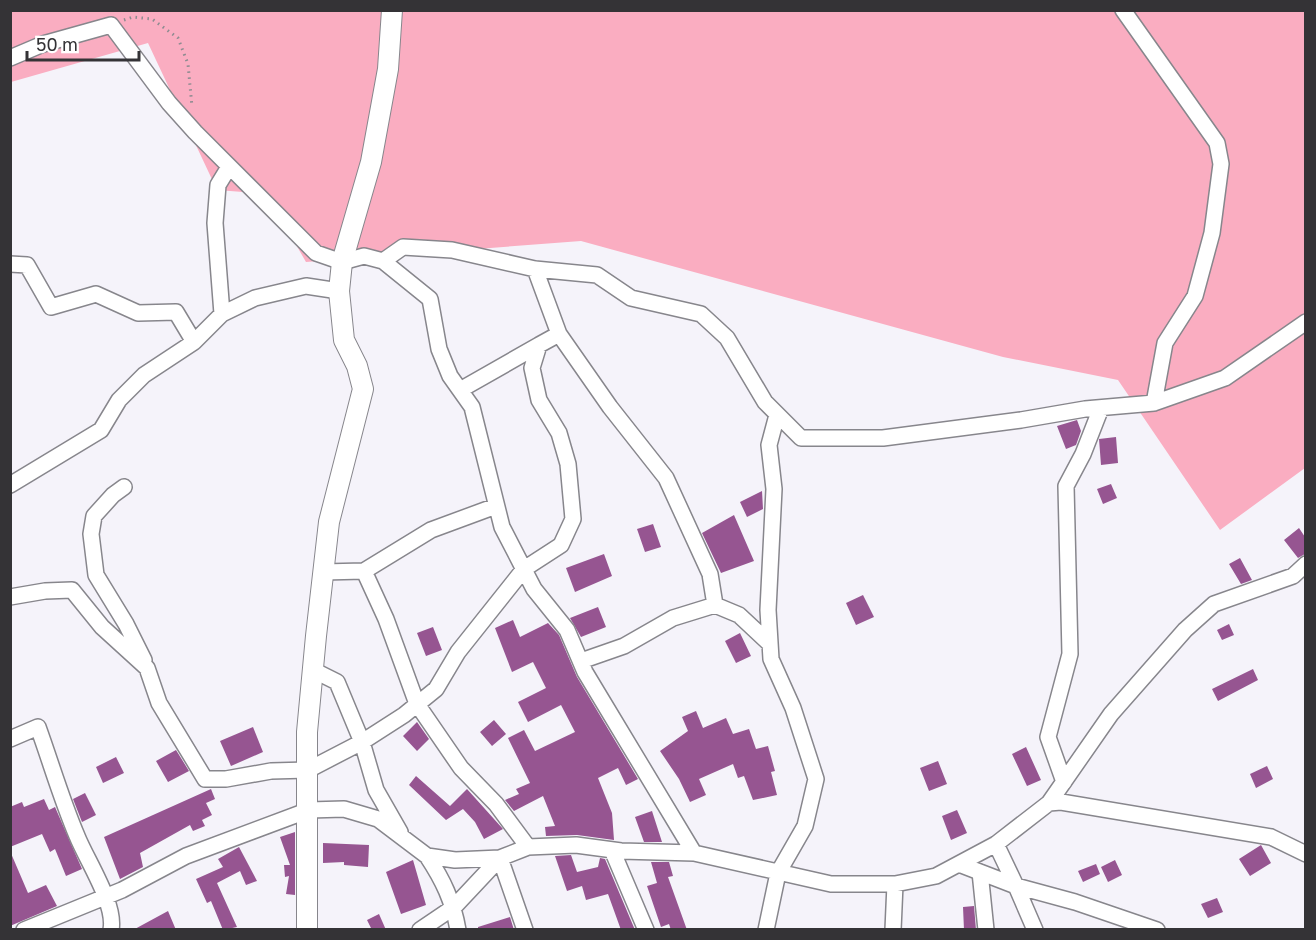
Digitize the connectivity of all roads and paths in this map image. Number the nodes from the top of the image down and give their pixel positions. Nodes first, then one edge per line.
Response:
1 (392, 10) edge
2 (1123, 10) edge
3 (111, 25) junction
4 (10, 58) edge
5 (195, 132) junction
6 (229, 167) junction
7 (383, 261) junction
8 (342, 262) junction
9 (10, 264) edge
10 (535, 269) junction
11 (339, 291) junction
12 (222, 314) junction
13 (1305, 322) edge
14 (558, 334) junction
15 (194, 342) junction
16 (539, 345) junction
17 (460, 390) junction
18 (1154, 403) junction
19 (1101, 408) junction
20 (777, 415) junction
21 (10, 485) edge
22 (124, 487) dead end
23 (496, 506) junction
24 (1305, 564) edge
25 (524, 569) junction
26 (364, 571) junction
27 (323, 572) junction
28 (10, 597) edge
29 (715, 604) junction
30 (770, 644) junction
31 (580, 662) junction
32 (147, 668) junction
33 (313, 670) junction
34 (417, 704) junction
35 (10, 739) edge
36 (362, 742) junction
37 (308, 770) junction
38 (1064, 782) junction
39 (1049, 803) junction
40 (309, 810) junction
41 (403, 837) junction
42 (996, 844) junction
43 (528, 847) junction
44 (612, 850) junction
45 (694, 853) junction
46 (1305, 854) edge
47 (427, 856) junction
48 (500, 858) junction
49 (959, 864) junction
50 (980, 872) junction
51 (778, 873) junction
52 (895, 884) junction
53 (1016, 886) junction
54 (105, 897) junction
55 (454, 907) junction
56 (24, 930) edge
57 (111, 930) edge
58 (307, 930) edge
59 (420, 930) edge
60 (458, 930) edge
61 (525, 930) edge
62 (646, 930) edge
63 (766, 930) edge
64 (893, 930) edge
65 (986, 930) edge
66 (1035, 930) edge
67 (1156, 930) edge

1 - 8 street
2 - 18 street
3 - 4 street
3 - 5 street
3 - 5 path
5 - 6 street
6 - 8 street
6 - 12 street
7 - 8 street
7 - 10 street
7 - 17 street
8 - 11 street
9 - 15 street
10 - 14 street
10 - 20 street
11 - 12 street
11 - 27 street
12 - 15 street
13 - 18 street
14 - 16 street
14 - 29 street
15 - 21 street
16 - 17 street
16 - 25 street
17 - 23 street
18 - 19 street
19 - 20 street
19 - 38 street
20 - 30 street
22 - 32 street
23 - 25 street
23 - 26 street
24 - 38 street
25 - 31 street
25 - 34 street
26 - 27 street
26 - 34 street
27 - 33 street
28 - 32 street
29 - 30 street
29 - 31 street
30 - 51 street
31 - 45 street
32 - 37 street
33 - 36 street
33 - 37 street
34 - 36 street
34 - 43 street
35 - 54 street
36 - 37 street
36 - 41 street
37 - 40 street
38 - 39 street
39 - 42 street
39 - 46 street
40 - 41 street
40 - 54 street
40 - 58 street
41 - 47 street
42 - 49 street
42 - 53 street
43 - 44 street
43 - 48 street
44 - 45 street
44 - 62 street
45 - 51 street
47 - 48 street
47 - 55 street
48 - 55 street
48 - 61 street
49 - 50 street
49 - 52 street
50 - 53 street
50 - 65 street
51 - 52 street
51 - 63 street
52 - 64 street
53 - 66 street
53 - 67 street
54 - 56 street
54 - 57 street
55 - 59 street
55 - 60 street

